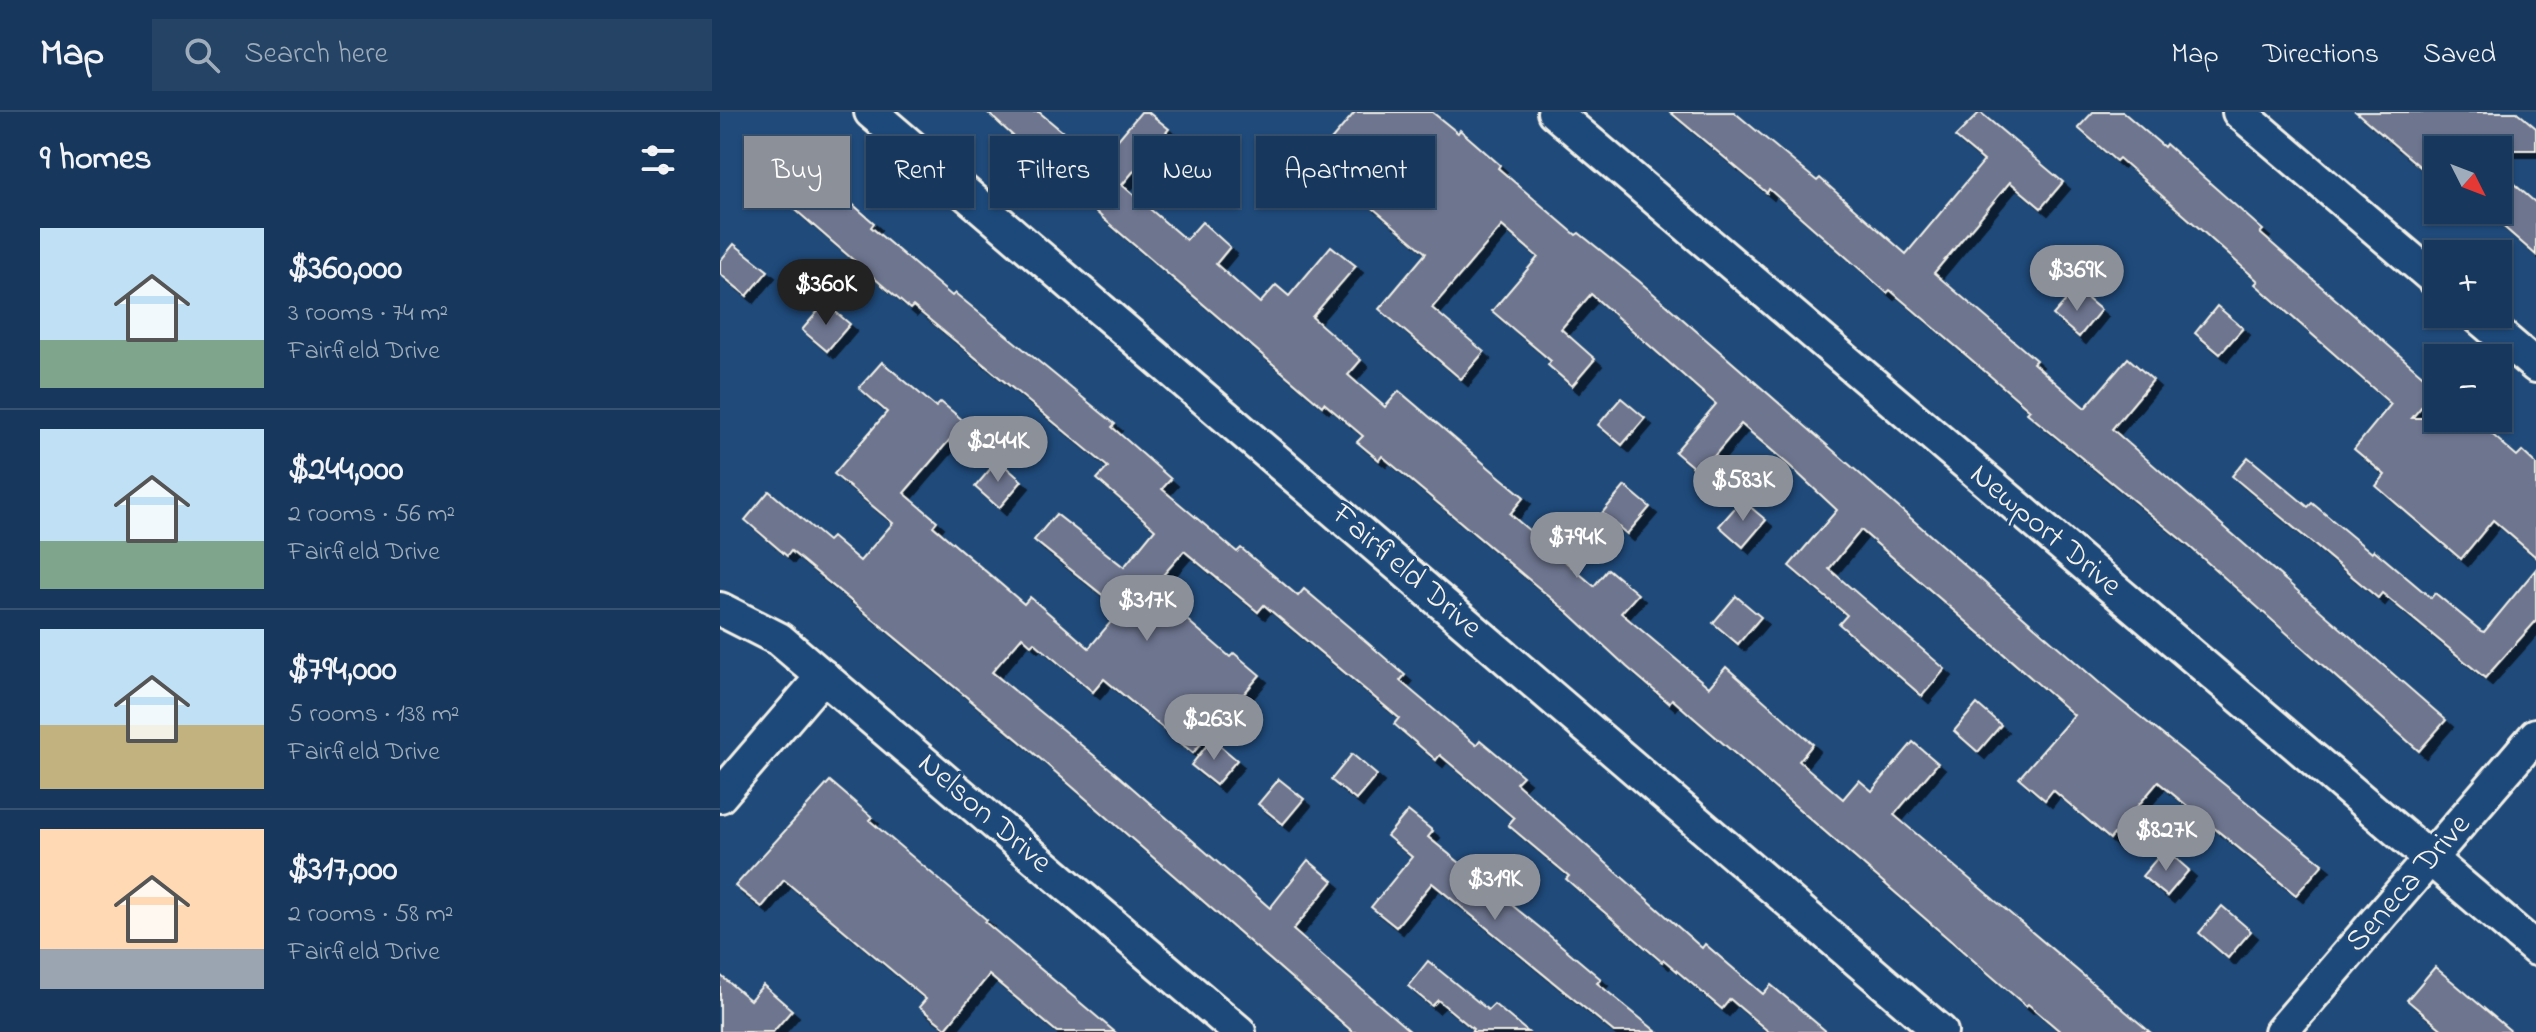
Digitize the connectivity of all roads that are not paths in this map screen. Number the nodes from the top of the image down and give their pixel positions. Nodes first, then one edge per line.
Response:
1 (871, 112) edge
2 (1554, 112) edge
3 (2239, 112) edge
4 (2424, 270) edge
5 (2491, 328) edge
6 (2536, 366) edge
7 (720, 609) edge
8 (823, 676) junction
9 (2536, 735) edge
10 (720, 796) edge
11 (2431, 859) junction
12 (2536, 949) edge
13 (1239, 1032) edge
14 (1941, 1032) edge
15 (2281, 1032) edge

1 - 14 street, Fairfield Drive
2 - 11 street, Newport Drive
3 - 4 street
5 - 6 street
7 - 8 street, Nelson Drive
8 - 10 street
8 - 13 street, Nelson Drive
9 - 11 street, Seneca Drive
11 - 12 street, Newport Drive
11 - 15 street, Seneca Drive

